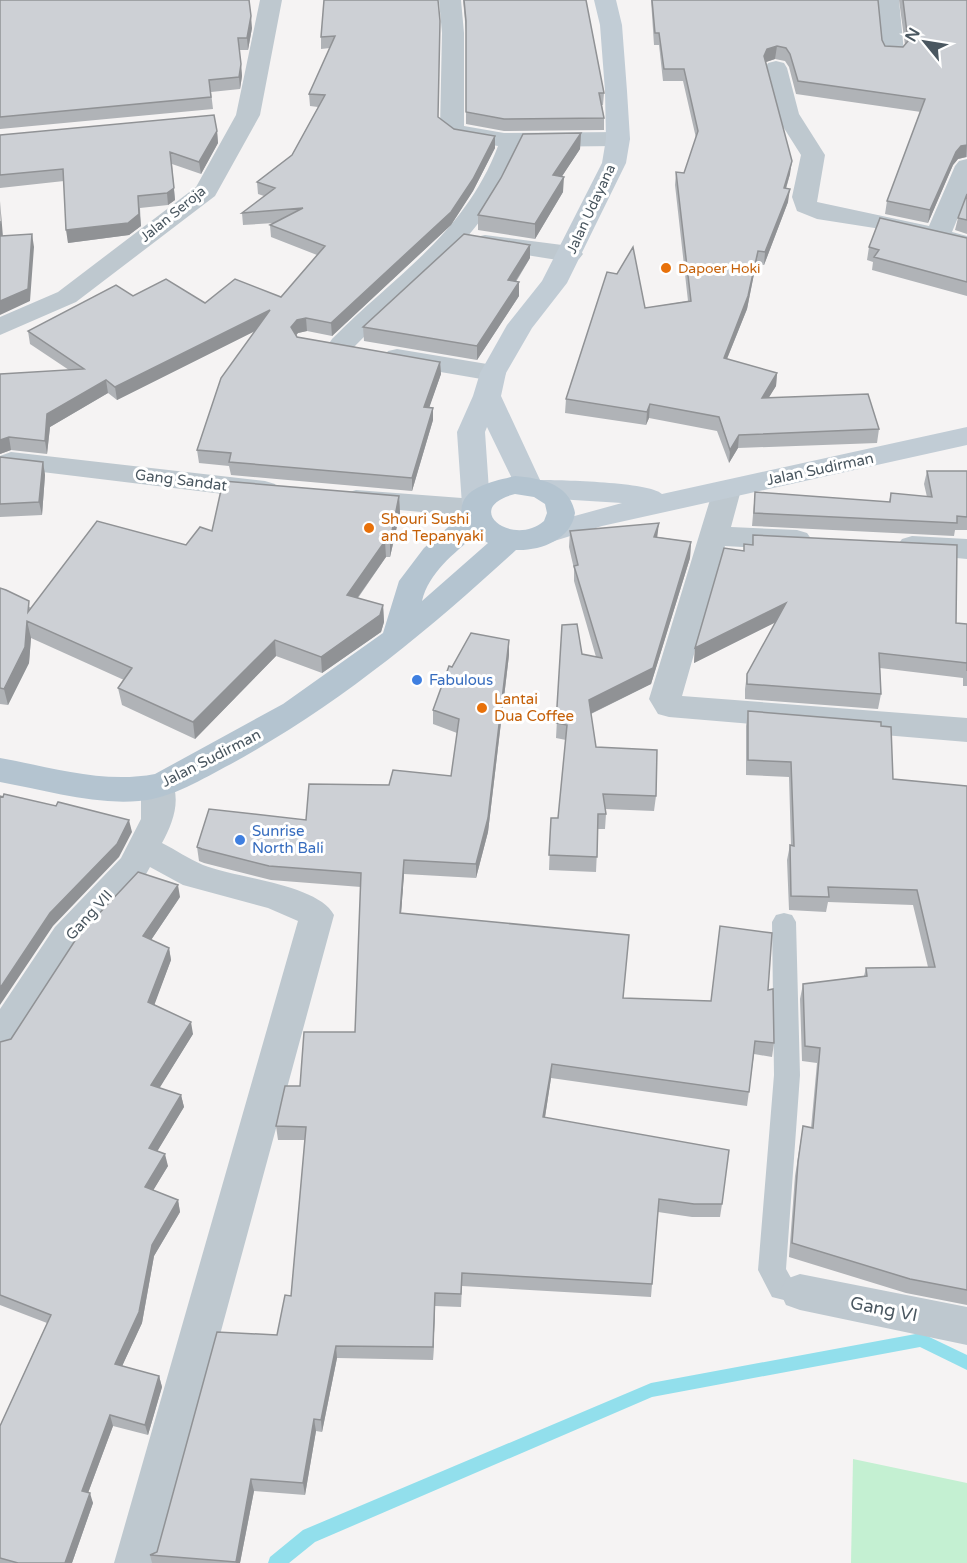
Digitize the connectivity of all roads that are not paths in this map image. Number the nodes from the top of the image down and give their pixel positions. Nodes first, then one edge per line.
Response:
1 (271, 0) edge
2 (450, 0) edge
3 (605, 0) edge
4 (888, 0) edge
5 (893, 52) edge
6 (777, 68) dead end
7 (512, 140) junction
8 (618, 140) junction
9 (967, 166) edge
10 (938, 236) junction
11 (457, 237) junction
12 (967, 243) edge
13 (570, 254) junction
14 (0, 327) edge
15 (490, 385) junction
16 (967, 436) edge
17 (11, 461) edge
18 (535, 487) junction
19 (727, 490) junction
20 (286, 492) edge
21 (332, 497) edge
22 (673, 501) junction
23 (472, 511) junction
24 (548, 533) junction
25 (715, 536) junction
26 (509, 540) junction
27 (830, 542) edge
28 (887, 545) edge
29 (967, 549) edge
30 (396, 640) junction
31 (967, 730) edge
32 (0, 770) edge
33 (158, 786) junction
34 (143, 848) junction
35 (784, 922) dead end
36 (0, 1039) edge
37 (800, 1292) joint
38 (967, 1326) edge
39 (136, 1563) edge

1 - 14 street, Jalan Seroja
2 - 7 street
3 - 8 street, Jalan Udayana
4 - 5 street
6 - 10 street
7 - 8 street
7 - 11 street
8 - 13 street, Jalan Udayana
9 - 10 street
10 - 12 street
11 - 13 street
11 - 15 street
13 - 15 street, Jalan Udayana
15 - 18 street
15 - 23 street, Jalan Udayana
16 - 19 street, Jalan Sudirman
17 - 20 street, Gang Sandat
18 - 22 street, Jalan Sudirman
18 - 23 main road
18 - 24 main road
19 - 22 street, Jalan Sudirman
19 - 25 street
21 - 23 street
22 - 24 street, Jalan Sudirman
23 - 26 main road
23 - 30 main road
24 - 26 main road
25 - 27 street
25 - 31 street
26 - 30 main road, Jalan Sudirman
28 - 29 street
30 - 33 main road, Jalan Sudirman
32 - 33 main road, Jalan Sudirman
33 - 34 street, Gang VII
34 - 36 street, Gang VII
34 - 39 street
35 - 37 lane
37 - 38 street, Gang VI

